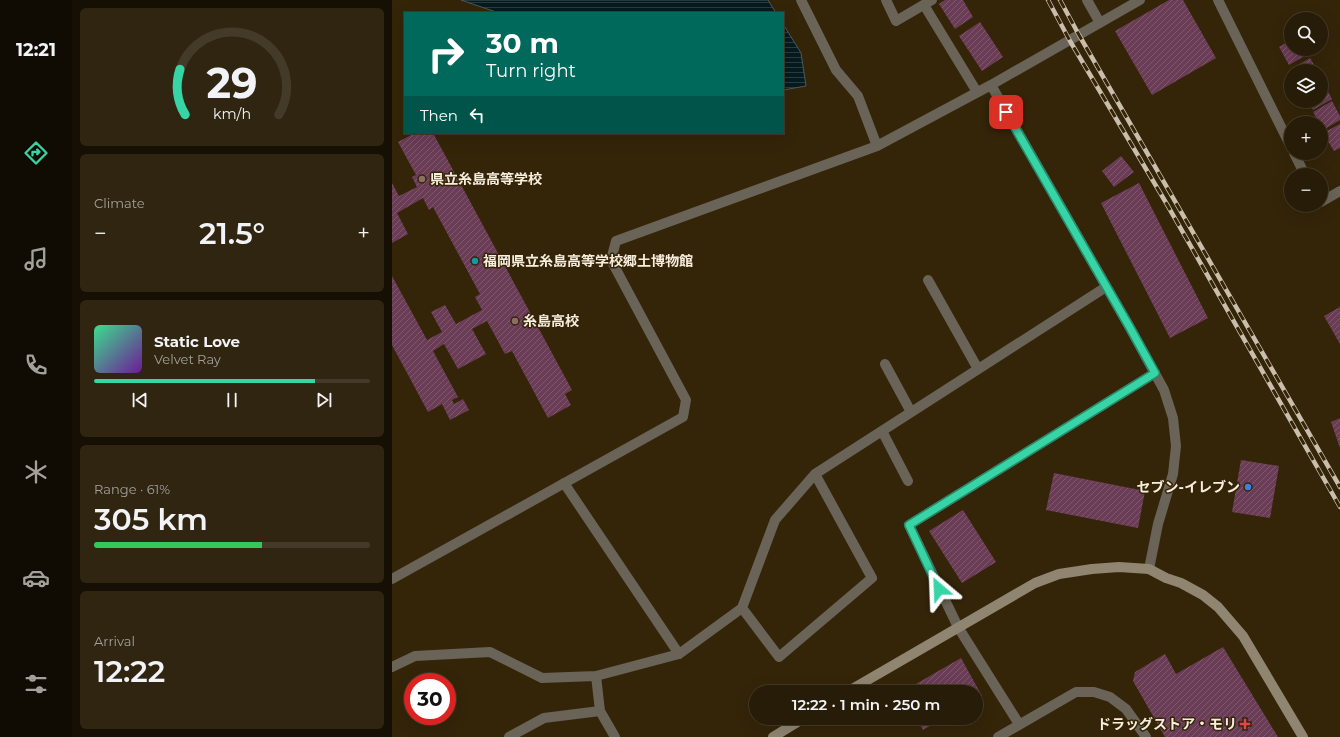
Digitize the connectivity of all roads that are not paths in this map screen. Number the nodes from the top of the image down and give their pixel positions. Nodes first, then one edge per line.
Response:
1 (801, 0) edge
2 (886, 0) edge
3 (1087, 0) edge
4 (1140, 0) edge
5 (1218, 0) edge
6 (928, 2) edge
7 (1100, 23) junction
8 (991, 85) junction
9 (977, 92) junction
10 (1284, 133) edge
11 (877, 146) junction
12 (1340, 191) edge
13 (1328, 200) edge
14 (928, 280) dead end
15 (1106, 287) junction
16 (885, 364) dead end
17 (978, 369) junction
18 (1155, 373) junction
19 (912, 412) junction
20 (882, 431) junction
21 (815, 474) junction
22 (908, 481) dead end
23 (564, 483) junction
24 (1149, 569) junction
25 (392, 579) edge
26 (742, 608) junction
27 (958, 627) junction
28 (679, 654) junction
29 (392, 667) edge
30 (596, 676) junction
31 (859, 685) edge
32 (600, 711) junction
33 (1019, 724) junction
34 (793, 725) edge
35 (509, 737) edge
36 (615, 737) edge
37 (773, 737) edge
38 (998, 737) edge
39 (1146, 737) edge
40 (1303, 737) edge

1 - 11 street
2 - 6 street
3 - 7 street
4 - 7 street
5 - 10 street
6 - 9 street
7 - 8 street
8 - 9 street
8 - 15 street
9 - 11 street
11 - 23 street
12 - 13 street
14 - 17 street
15 - 17 street
15 - 18 street
16 - 19 street
17 - 19 street
18 - 24 street
18 - 27 street
19 - 20 street
20 - 21 street
20 - 22 street
21 - 26 street
21 - 26 street
23 - 25 street
23 - 28 street
24 - 27 street
24 - 40 street
26 - 28 street
27 - 31 street
27 - 33 street
28 - 30 street
29 - 30 street
30 - 32 street
32 - 35 street
32 - 36 street
33 - 38 street
33 - 39 street
34 - 37 street

